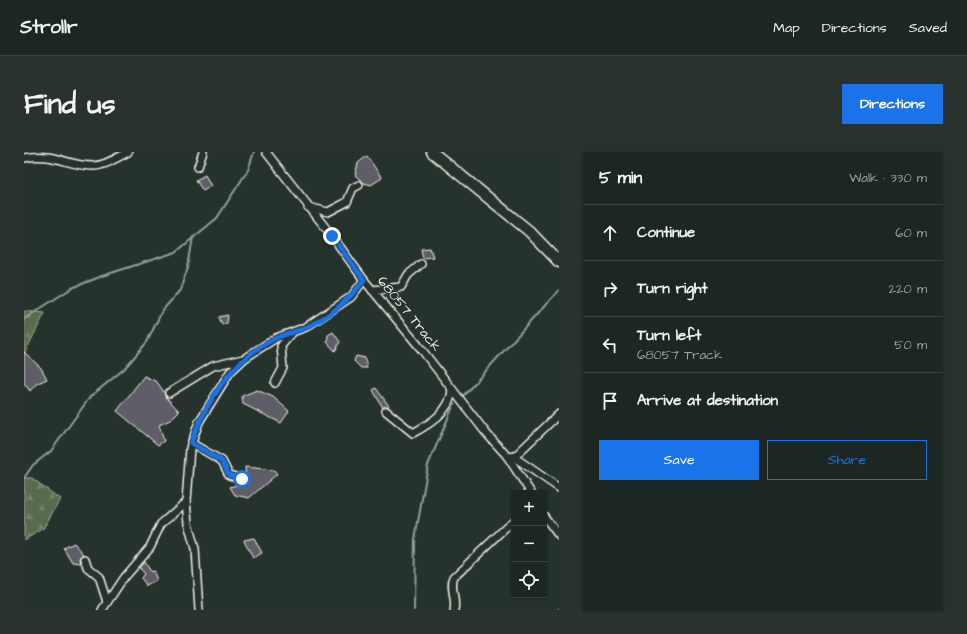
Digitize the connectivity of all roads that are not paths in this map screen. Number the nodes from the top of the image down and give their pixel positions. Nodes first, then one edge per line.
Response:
1 (128, 152) edge
2 (202, 152) edge
3 (266, 152) edge
4 (432, 152) edge
5 (24, 158) edge
6 (198, 167) dead end
7 (359, 184) dead end
8 (308, 207) junction
9 (559, 262) edge
10 (421, 264) dead end
11 (364, 280) junction
12 (372, 290) junction
13 (292, 333) junction
14 (245, 358) junction
15 (275, 383) dead end
16 (452, 389) junction
17 (169, 393) dead end
18 (386, 410) dead end
19 (559, 414) edge
20 (191, 443) junction
21 (511, 456) junction
22 (242, 479) dead end
23 (559, 488) edge
24 (529, 490) edge
25 (186, 502) junction
26 (547, 520) edge
27 (511, 523) edge
28 (559, 536) edge
29 (85, 559) dead end
30 (107, 602) junction
31 (102, 610) edge
32 (199, 610) edge
33 (454, 610) edge

1 - 5 street
2 - 6 street
3 - 8 street, 68057 Track
4 - 9 street
7 - 8 street
8 - 11 street, 68057 Track
10 - 12 street
11 - 12 street, 68057 Track
11 - 13 street
12 - 16 street, 68057 Track
13 - 14 street
13 - 15 street
14 - 17 street
14 - 20 street
16 - 18 street
16 - 21 street, 68057 Track
19 - 21 street
20 - 22 street
20 - 25 street
21 - 23 street
21 - 24 street, 68057 Track
25 - 30 street
25 - 32 street
26 - 28 street
27 - 33 street
29 - 30 street
30 - 31 street

